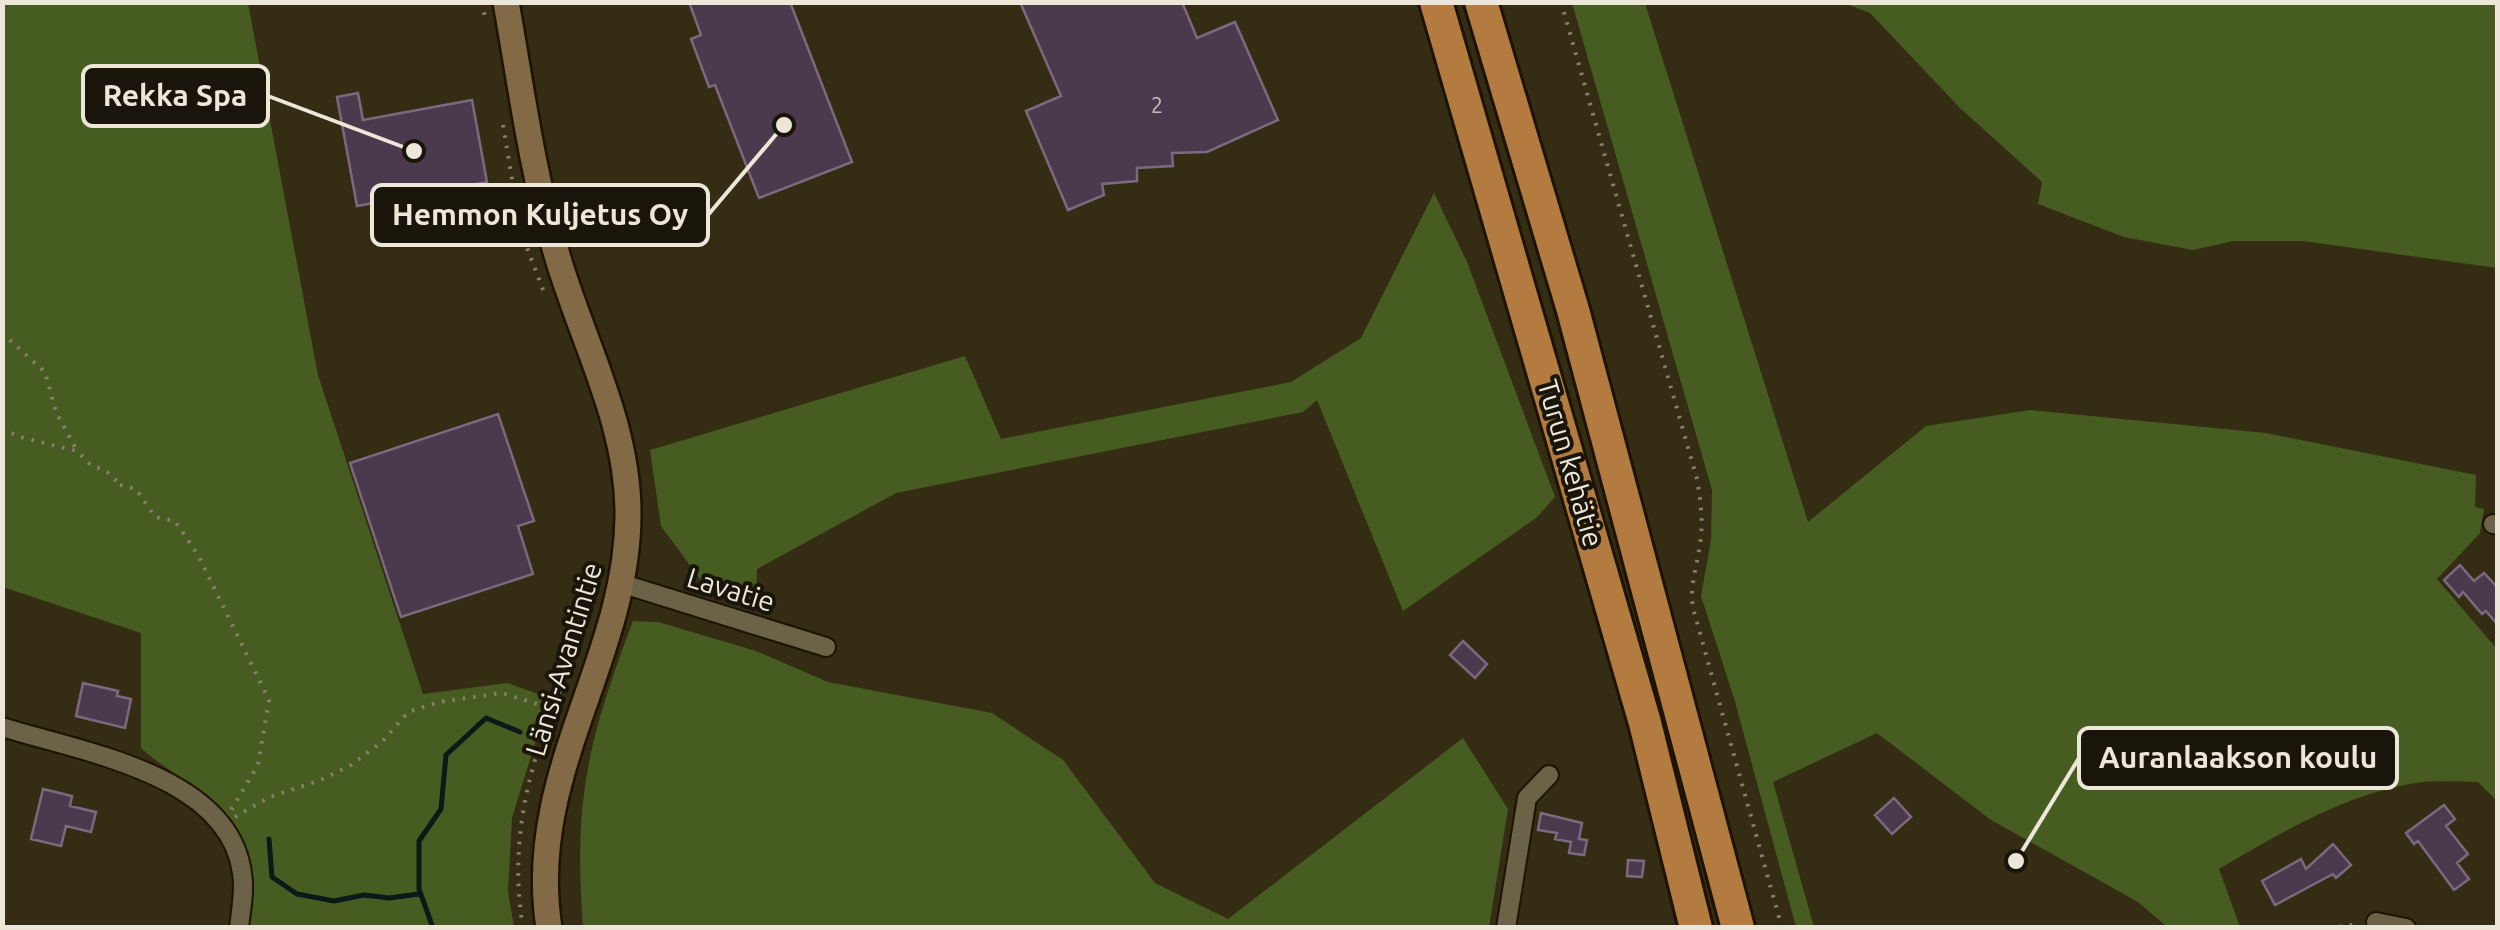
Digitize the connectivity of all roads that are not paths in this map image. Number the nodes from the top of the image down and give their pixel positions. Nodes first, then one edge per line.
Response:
1 (506, 2) edge
2 (1436, 2) edge
3 (1483, 2) edge
4 (620, 583) junction
5 (826, 647) dead end
6 (2, 728) edge
7 (1548, 774) dead end
8 (2376, 922) road end
9 (239, 928) edge
10 (548, 928) edge
11 (1506, 928) edge
12 (1696, 928) edge
13 (1738, 928) edge
14 (2406, 928) edge

1 - 4 street, Länsi-Avantintie
2 - 12 highway, Turun kehätie
3 - 13 highway, Turun kehätie
4 - 5 street, Lavatie
4 - 10 street, Länsi-Avantintie
6 - 9 street
7 - 11 street
8 - 14 street

